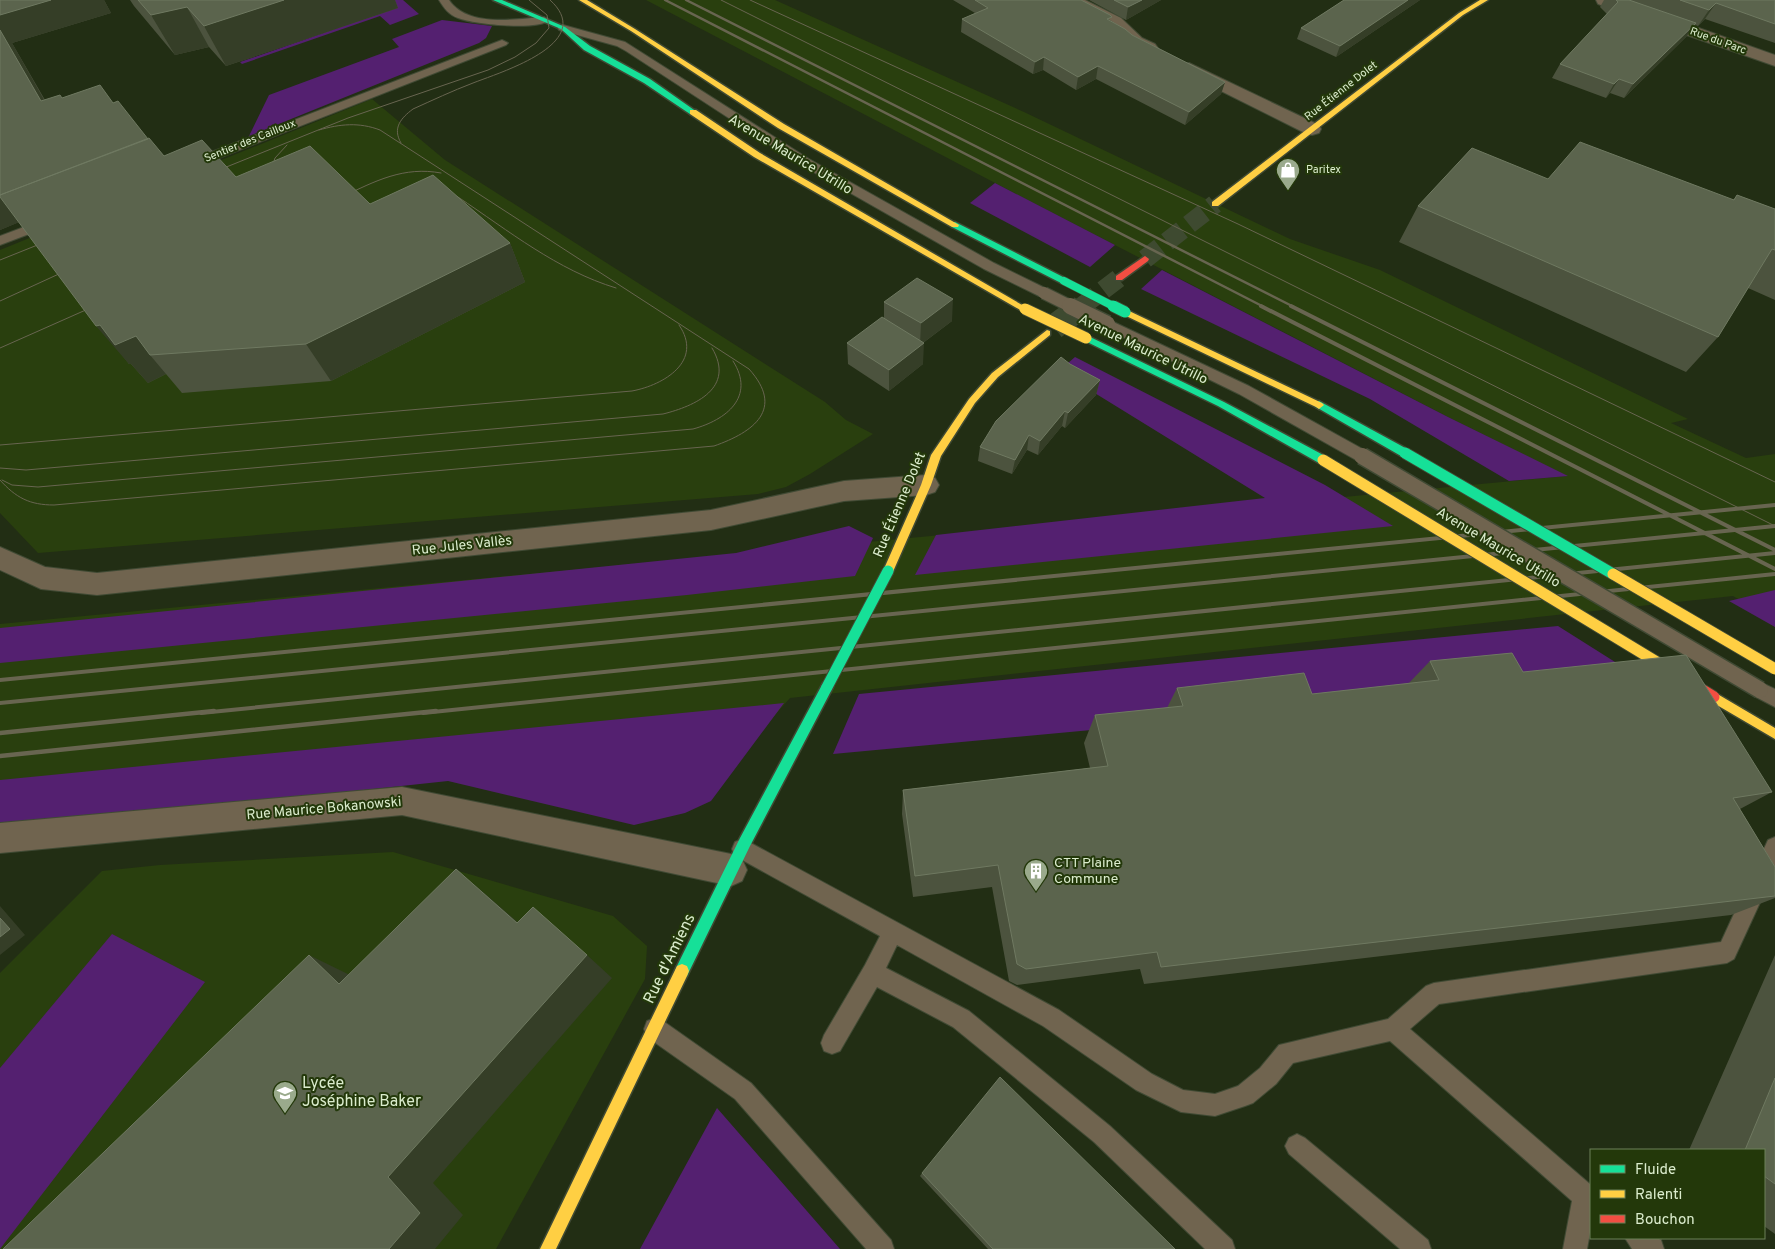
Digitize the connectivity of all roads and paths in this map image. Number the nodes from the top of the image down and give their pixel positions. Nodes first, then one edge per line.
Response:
1 (444, 0) edge
2 (496, 0) edge
3 (582, 0) edge
4 (1072, 0) edge
5 (1485, 0) edge
6 (1604, 0) edge
7 (601, 10) junction
8 (544, 20) junction
9 (564, 28) junction
10 (502, 43) dead end
11 (621, 44) junction
12 (1775, 61) edge
13 (1312, 129) junction
14 (179, 169) edge
15 (1215, 204) tunnel mouth
16 (62, 216) edge
17 (0, 241) edge
18 (1145, 259) tunnel mouth
19 (1119, 278) tunnel mouth
20 (1047, 333) tunnel mouth
21 (926, 485) junction
22 (0, 558) edge
23 (1775, 669) edge
24 (828, 686) joint
25 (1767, 694) edge
26 (1775, 734) edge
27 (0, 838) edge
28 (1775, 847) edge
29 (737, 859) junction
30 (892, 930) junction
31 (873, 973) junction
32 (655, 1028) junction
33 (1393, 1028) junction
34 (832, 1043) dead end
35 (1297, 1146) dead end
36 (1588, 1199) edge
37 (1639, 1239) edge
38 (548, 1249) edge
39 (882, 1249) edge
40 (1223, 1249) edge
41 (1419, 1249) edge
42 (1575, 1249) edge
43 (1652, 1249) edge

1 - 8 lane
2 - 8 street, Avenue Maurice Utrillo
3 - 7 street, Avenue Maurice Utrillo
4 - 13 street
5 - 13 street, Rue Étienne Dolet
6 - 12 street, Rue du Parc
7 - 11 lane
7 - 23 street, Avenue Maurice Utrillo, bridge
8 - 9 street, Avenue Maurice Utrillo
9 - 11 lane
9 - 26 street, Avenue Maurice Utrillo, bridge
10 - 14 lane, Sentier des Cailloux
11 - 25 lane, bridge
13 - 15 street, Rue Étienne Dolet
16 - 17 lane
18 - 19 street
20 - 21 street, Rue Étienne Dolet
21 - 22 street, Rue Jules Vallès
21 - 24 street, Rue Étienne Dolet, bridge
24 - 29 street, Rue d'Amiens
27 - 29 street, Rue Maurice Bokanowski
28 - 33 lane
29 - 30 lane
29 - 32 street, Rue d'Amiens
30 - 31 lane
30 - 33 lane
31 - 34 lane
31 - 40 lane
32 - 38 street, Rue d'Amiens
32 - 39 lane
33 - 36 lane
35 - 41 lane
36 - 42 lane
37 - 43 lane

